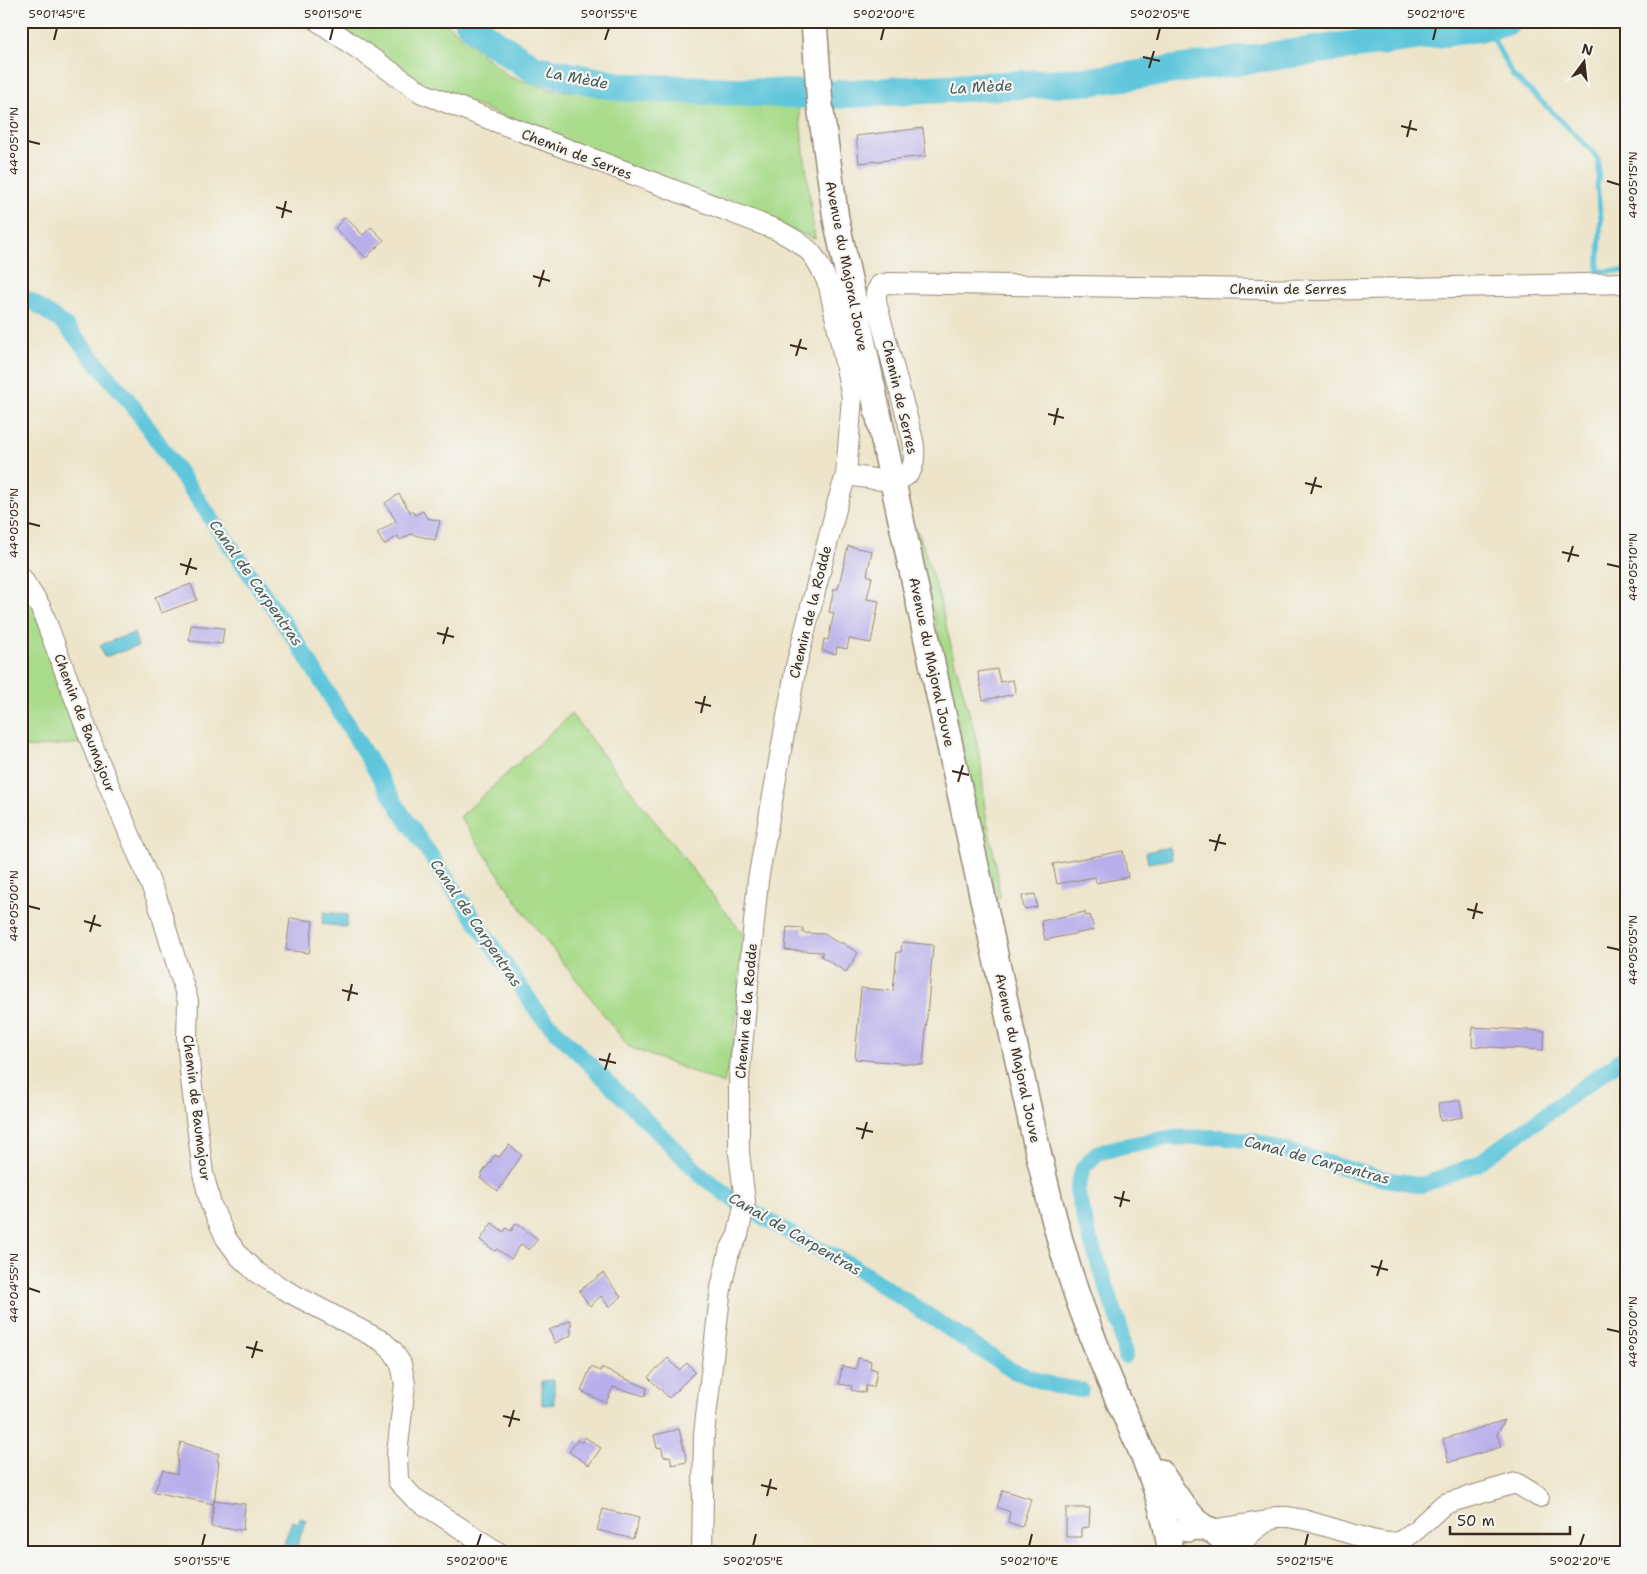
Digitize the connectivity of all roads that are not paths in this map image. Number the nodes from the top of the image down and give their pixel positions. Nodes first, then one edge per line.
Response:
1 (318, 21) edge
2 (814, 21) edge
3 (1626, 283) edge
4 (846, 475) junction
5 (893, 480) junction
6 (21, 576) edge
7 (1136, 1436) junction
8 (1539, 1497) dead end
9 (1266, 1521) junction
10 (1207, 1529) junction
11 (1167, 1547) edge
12 (498, 1553) edge
13 (702, 1553) edge
14 (1229, 1553) edge
15 (1234, 1553) edge

1 - 4 street, Chemin de Serres
2 - 5 main road, Avenue du Majoral Jouve
3 - 5 street, Chemin de Serres
4 - 5 street
4 - 13 street, Chemin de la Rodde
5 - 7 main road, Avenue du Majoral Jouve
6 - 12 street, Chemin de Baumajour
7 - 10 main road, Avenue du Majoral Jouve
7 - 11 main road, Avenue du Majoral Jouve
8 - 9 street
9 - 10 street
9 - 15 street
10 - 11 main road, Avenue du Majoral Jouve
10 - 14 main road, Avenue du Majoral Jouve

